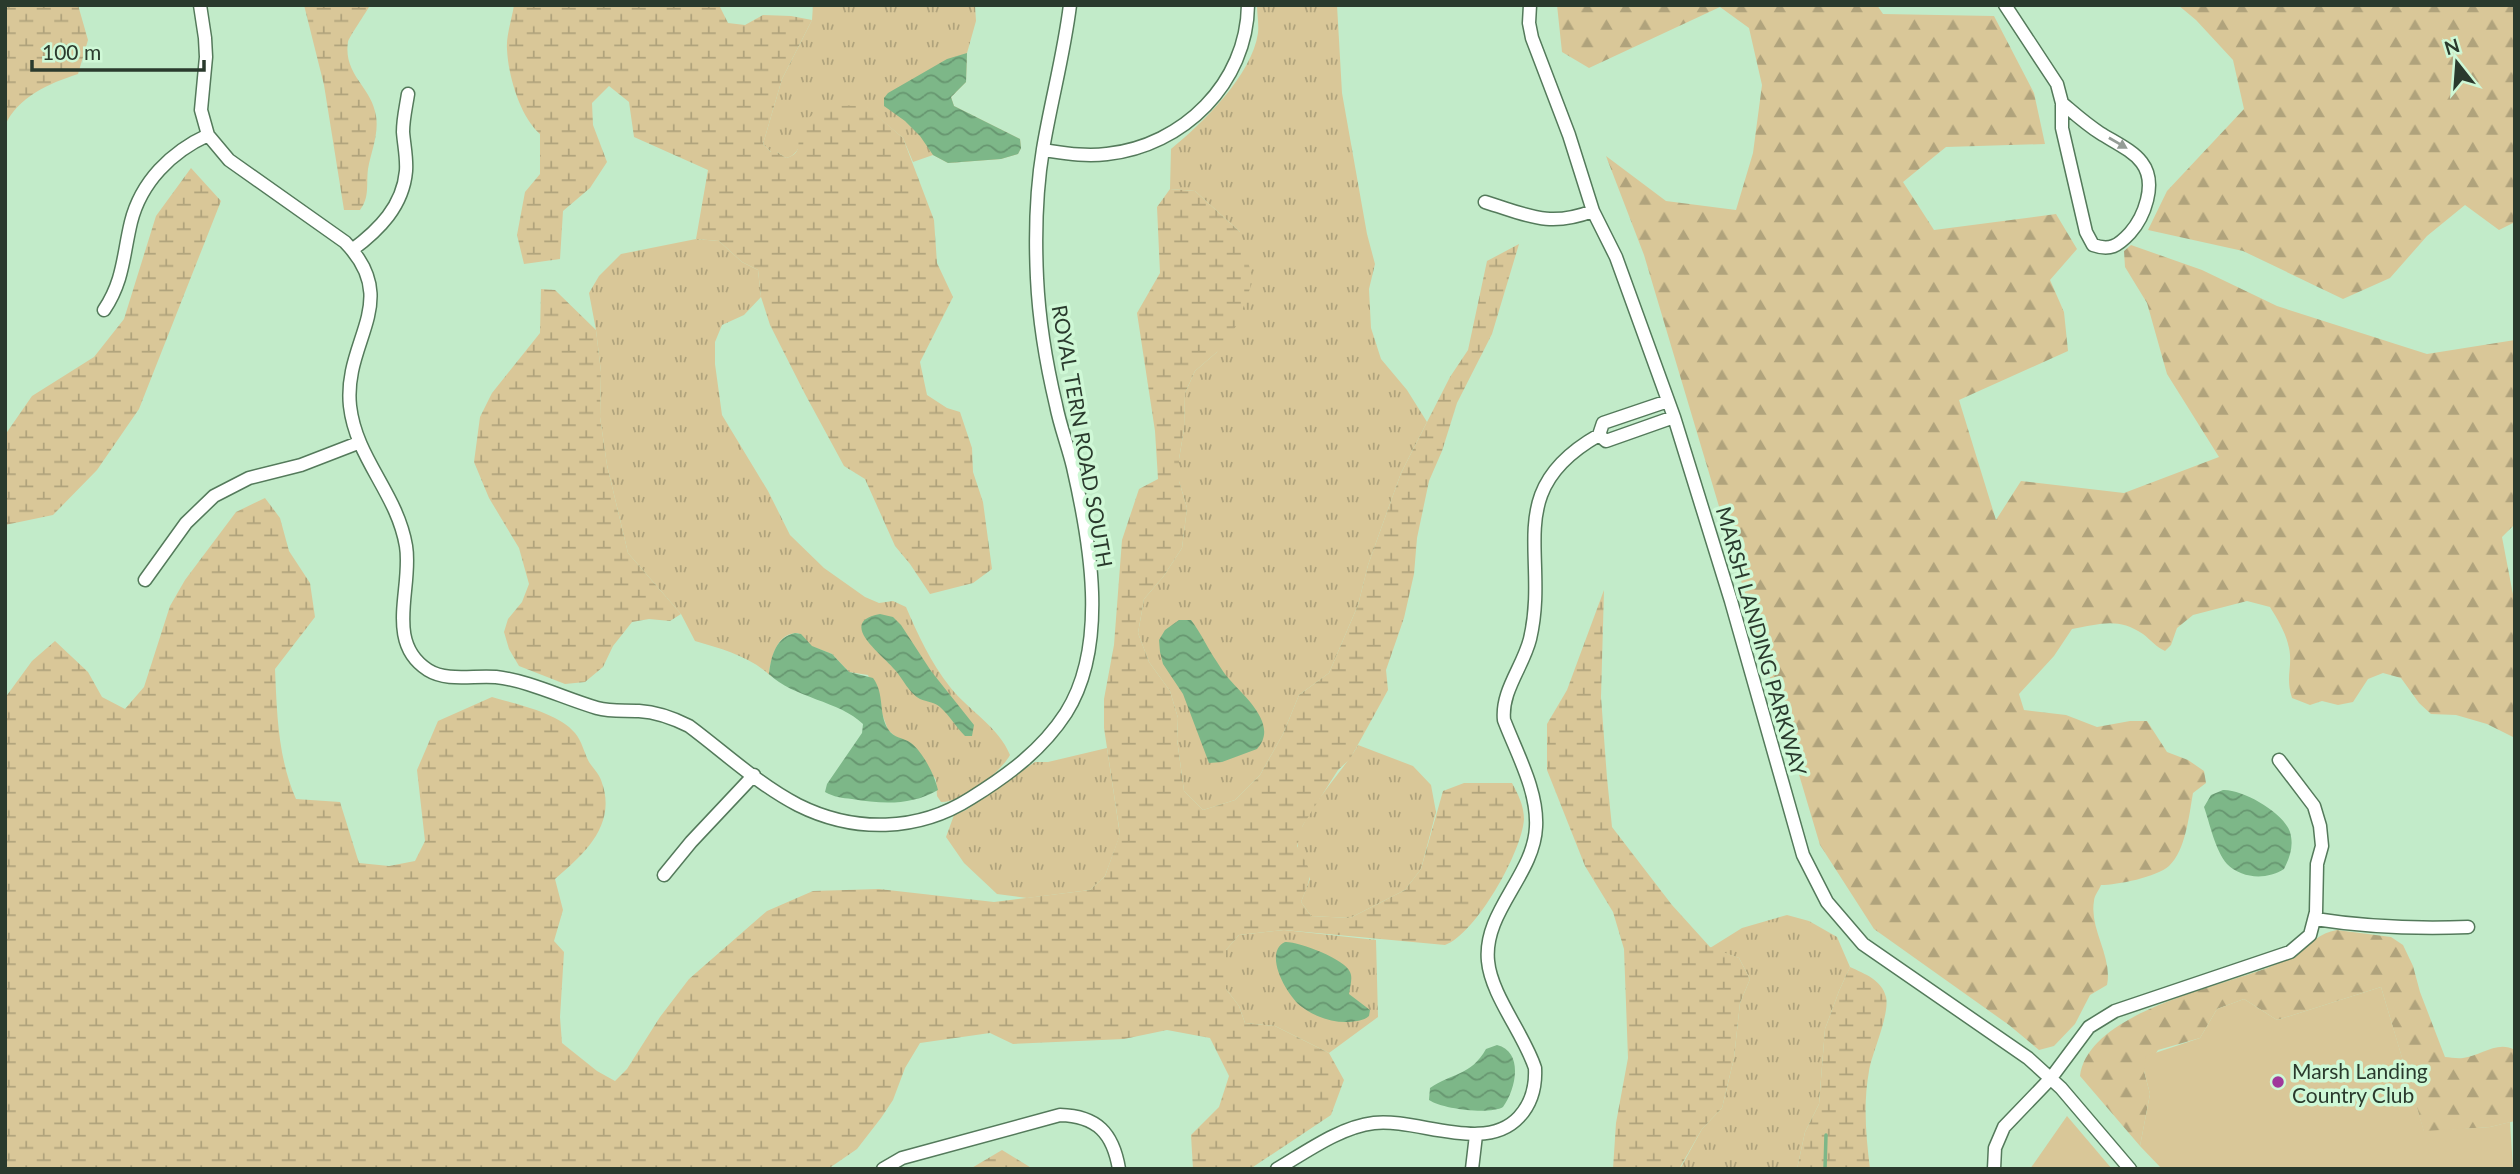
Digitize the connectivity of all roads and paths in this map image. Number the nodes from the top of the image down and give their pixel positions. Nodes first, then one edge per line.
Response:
1 (200, 5) edge
2 (1070, 5) edge
3 (1248, 5) edge
4 (1530, 5) edge
5 (2005, 5) edge
6 (408, 94) dead end
7 (2062, 103) junction
8 (208, 135) junction
9 (1043, 150) junction
10 (1485, 202) dead end
11 (1593, 211) junction
12 (352, 250) junction
13 (104, 310) dead end
14 (1668, 401) junction
15 (1628, 414) junction
16 (1674, 417) junction
17 (1634, 431) junction
18 (1599, 435) junction
19 (358, 443) junction
20 (145, 580) dead end
21 (2278, 760) dead end
22 (754, 775) junction
23 (664, 875) dead end
24 (2315, 919) junction
25 (2468, 927) dead end
26 (2051, 1078) junction
27 (1476, 1135) junction
28 (883, 1169) edge
29 (1119, 1169) edge
30 (1277, 1169) edge
31 (1472, 1169) edge
32 (1994, 1169) edge
33 (2130, 1169) edge

1 - 8 street
2 - 9 street, ROYAL TERN ROAD SOUTH
3 - 9 street
4 - 11 street, MARSH LANDING PARKWAY
5 - 7 street
6 - 12 street
7 -> 7 street
8 - 12 street, ROYAL TERN ROAD SOUTH
8 - 13 street
9 - 22 street, ROYAL TERN ROAD SOUTH
10 - 11 street
11 - 14 street, MARSH LANDING PARKWAY
12 - 19 street, ROYAL TERN ROAD SOUTH
14 - 15 street
14 - 16 street, MARSH LANDING PARKWAY
15 - 17 street
15 - 18 street
16 - 17 street
16 - 26 street, MARSH LANDING PARKWAY
17 - 18 street
18 - 27 street
19 - 20 street
19 - 22 street, ROYAL TERN ROAD SOUTH
21 - 24 street
22 - 23 street
24 - 25 street
24 - 26 street
26 - 32 street
26 - 33 street, MARSH LANDING PARKWAY
27 - 30 street
27 - 31 street
28 - 29 street

